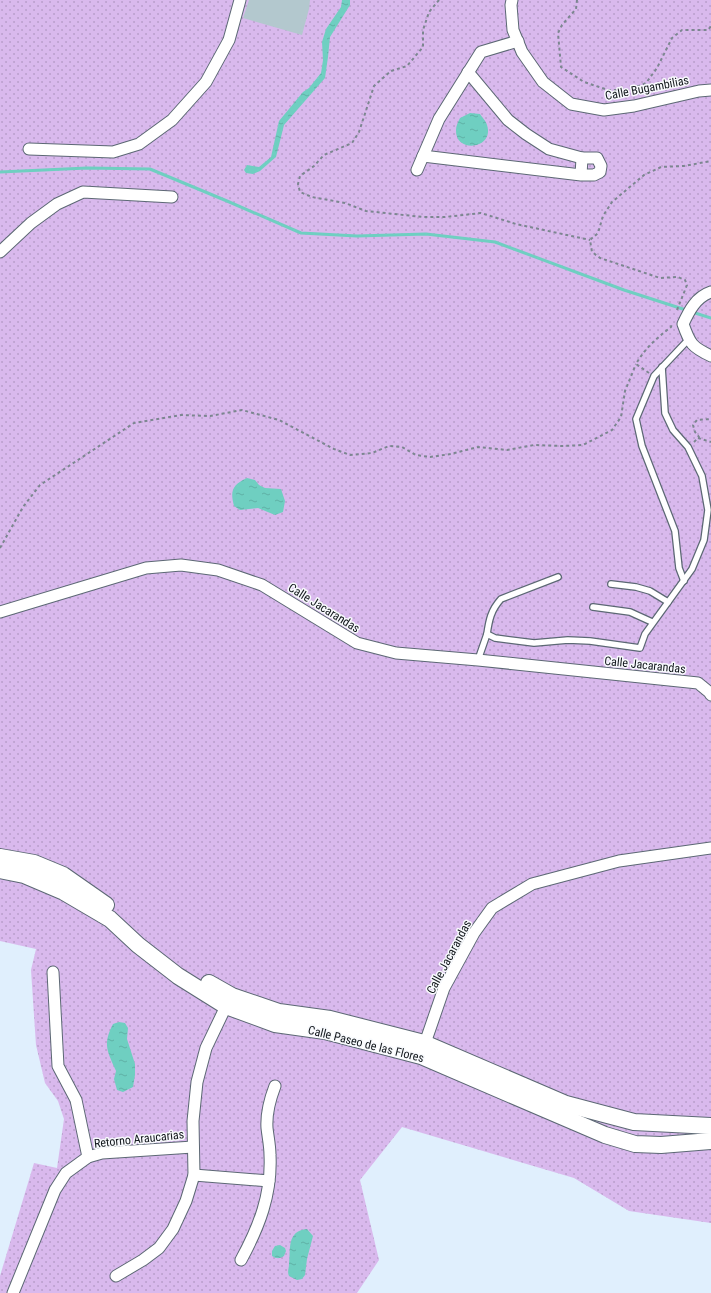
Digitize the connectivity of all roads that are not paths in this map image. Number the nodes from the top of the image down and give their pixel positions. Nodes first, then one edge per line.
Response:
1 (240, 0) edge
2 (512, 0) edge
3 (518, 41) junction
4 (468, 72) junction
5 (711, 90) edge
6 (29, 149) dead end
7 (423, 156) junction
8 (582, 158) junction
9 (417, 170) dead end
10 (581, 175) junction
11 (172, 197) dead end
12 (0, 252) edge
13 (711, 292) edge
14 (688, 340) junction
15 (711, 356) edge
16 (662, 367) junction
17 (558, 578) dead end
18 (684, 581) junction
19 (611, 584) dead end
20 (668, 602) junction
21 (593, 608) dead end
22 (0, 612) edge
23 (652, 622) junction
24 (487, 634) junction
25 (478, 660) junction
26 (711, 695) edge
27 (711, 848) edge
28 (0, 857) edge
29 (0, 870) edge
30 (53, 972) dead end
31 (229, 1001) junction
32 (422, 1050) junction
33 (275, 1086) dead end
34 (711, 1126) edge
35 (711, 1141) edge
36 (193, 1147) junction
37 (88, 1158) junction
38 (194, 1175) junction
39 (269, 1181) junction
40 (241, 1260) dead end
41 (116, 1276) dead end
42 (13, 1293) edge

1 - 6 street
2 - 3 street, Calle Bugambilias
3 - 4 street
3 - 5 street, Calle Bugambilias
4 - 7 street
4 - 8 street
7 - 9 street
7 - 10 street
8 - 10 street
8 - 10 street
11 - 12 street
13 - 14 street
14 - 15 street
14 - 16 lane
16 - 18 lane
16 - 18 lane
17 - 24 lane
18 - 20 lane
19 - 20 lane
20 - 23 lane
21 - 23 lane
22 - 25 street, Calle Jacarandas
23 - 24 lane
24 - 25 lane
25 - 26 street, Calle Jacarandas
27 - 32 street, Calle Jacarandas
28 - 31 street, Calle Paseo de las Flores
29 - 31 street, Calle Paseo de las Flores
30 - 37 street
31 - 32 street, Calle Paseo de las Flores
31 - 36 street
32 - 34 street, Calle Paseo de las Flores
32 - 35 street, Calle Paseo de las Flores
33 - 39 street
36 - 37 street, Retorno Araucarias
36 - 38 street
37 - 42 street, Retorno Araucarias
38 - 39 street
38 - 41 street
39 - 40 street

